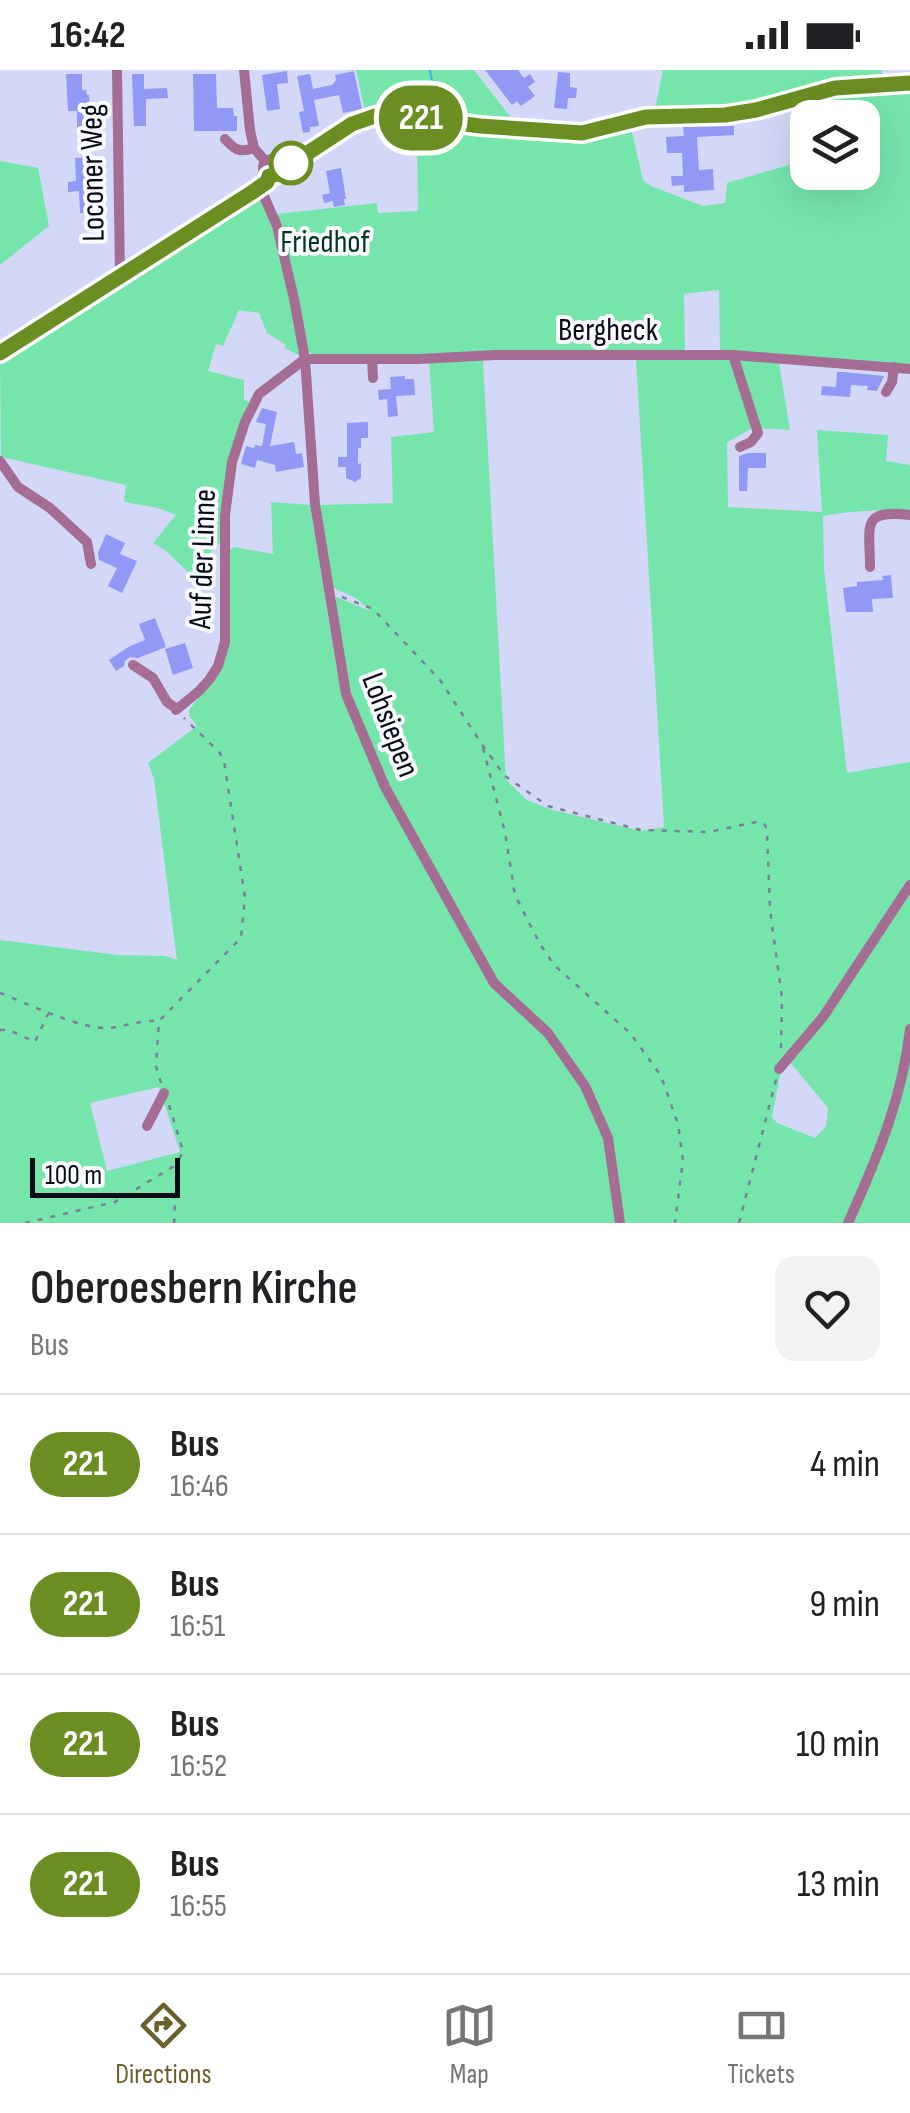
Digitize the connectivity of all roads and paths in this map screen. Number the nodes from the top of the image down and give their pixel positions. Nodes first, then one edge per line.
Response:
1 (116, 70) edge
2 (244, 70) edge
3 (902, 70) edge
4 (905, 84) edge
5 (225, 138) dead end
6 (254, 148) junction
7 (266, 162) junction
8 (281, 166) junction
9 (269, 176) junction
10 (260, 187) junction
11 (120, 275) junction
12 (0, 353) edge
13 (733, 355) junction
14 (304, 359) junction
15 (372, 359) junction
16 (894, 367) junction
17 (910, 369) edge
18 (373, 378) dead end
19 (886, 392) dead end
20 (740, 446) dead end
21 (0, 461) edge
22 (910, 516) edge
23 (91, 564) dead end
24 (870, 567) dead end
25 (327, 589) junction
26 (133, 665) dead end
27 (176, 710) junction
28 (483, 746) junction
29 (910, 885) edge
30 (0, 993) edge
31 (49, 1013) junction
32 (159, 1020) junction
33 (910, 1029) edge
34 (0, 1030) edge
35 (778, 1069) junction
36 (164, 1093) junction
37 (146, 1126) dead end
38 (178, 1164) junction
39 (26, 1223) edge
40 (174, 1223) edge
41 (620, 1223) edge
42 (675, 1223) edge
43 (739, 1223) edge
44 (848, 1223) edge

1 - 11 street, Loconer Weg
2 - 6 street
3 - 4 street
4 - 8 street
5 - 6 street
6 - 7 street
7 - 8 street
7 - 9 street
8 - 9 street
9 - 10 street
10 - 11 street
10 - 14 street, Lohsiepen
11 - 12 street
13 - 15 street, Bergheck
13 - 16 street, Bergheck
13 - 20 street
14 - 15 street, Bergheck
14 - 25 street, Lohsiepen
14 - 27 street, Auf der Linne
15 - 18 street
16 - 17 street, Bergheck
16 - 19 street
21 - 23 street
22 - 24 street
25 - 28 path
25 - 41 street, Lohsiepen
26 - 27 street
27 - 32 path
28 - 35 path
28 - 42 path
29 - 35 street
30 - 31 path
31 - 32 path
31 - 34 path
32 - 36 path
33 - 44 street
35 - 43 path
36 - 37 street
36 - 38 path
38 - 39 path
38 - 40 path

